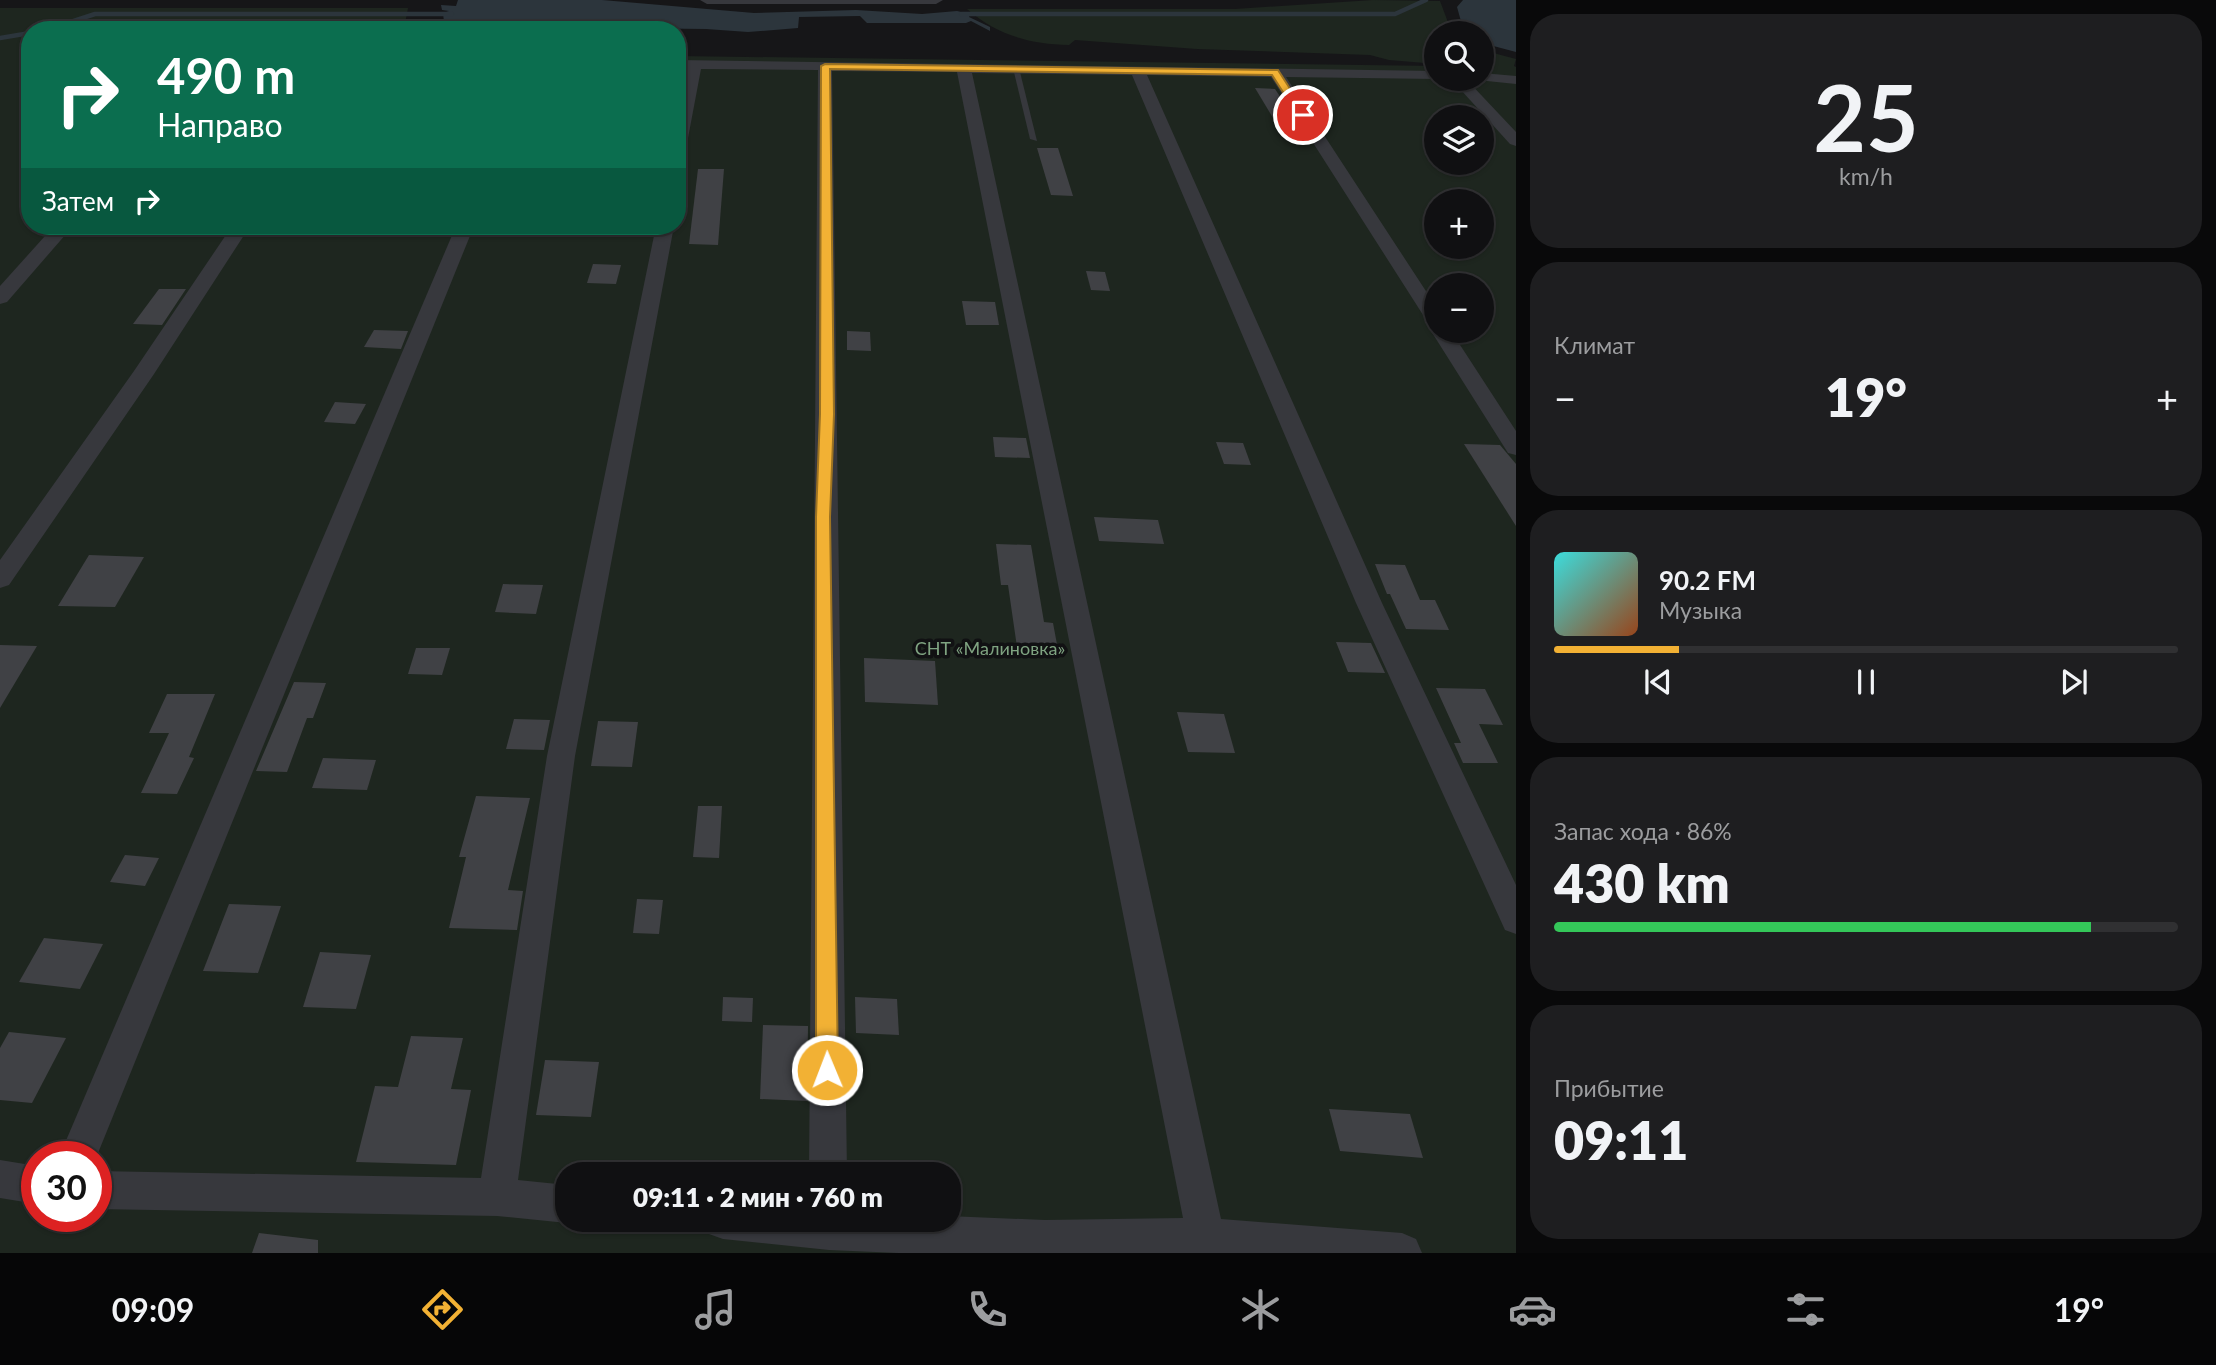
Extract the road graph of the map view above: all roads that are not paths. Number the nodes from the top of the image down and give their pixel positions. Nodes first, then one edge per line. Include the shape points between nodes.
1 (707, 0) edge
2 (931, 0) edge
3 (936, 0) edge
4 (686, 64) edge
5 (695, 64) junction
6 (825, 66) junction
7 (964, 67) junction
8 (1016, 68) junction
9 (1137, 70) junction
10 (1275, 72) junction
11 (1424, 75) edge
12 (1494, 78) edge
13 (1516, 80) edge
14 (1469, 91) edge
15 (686, 109) edge
16 (1034, 139) dead end
17 (1516, 141) edge
18 (56, 235) edge
19 (235, 235) edge
20 (461, 235) edge
21 (663, 235) edge
22 (0, 298) edge
23 (1424, 304) edge
24 (1449, 343) edge
25 (1516, 448) edge
26 (0, 579) edge
27 (1516, 919) edge
28 (85, 1141) edge
29 (828, 1162) edge
30 (0, 1180) edge
31 (21, 1183) edge
32 (112, 1190) edge
33 (497, 1197) junction
34 (555, 1203) edge
35 (937, 1232) edge
36 (1206, 1237) junction
37 (1402, 1253) edge

1 - 2 street
2 - 3 street
4 - 5 street
5 - 6 street
5 - 15 street
6 - 7 street
6 - 29 street
7 - 8 street
7 - 36 street
8 - 9 street
8 - 16 lane
9 - 10 street
9 - 27 street via 1339,532
10 - 11 street
10 - 23 street
12 - 13 street
14 - 17 street
18 - 22 street
19 - 26 street
20 - 28 street
21 - 33 street via 561,756
24 - 25 street
30 - 31 street
32 - 33 street
33 - 34 street
35 - 36 street via 1045,1239
36 - 37 street

